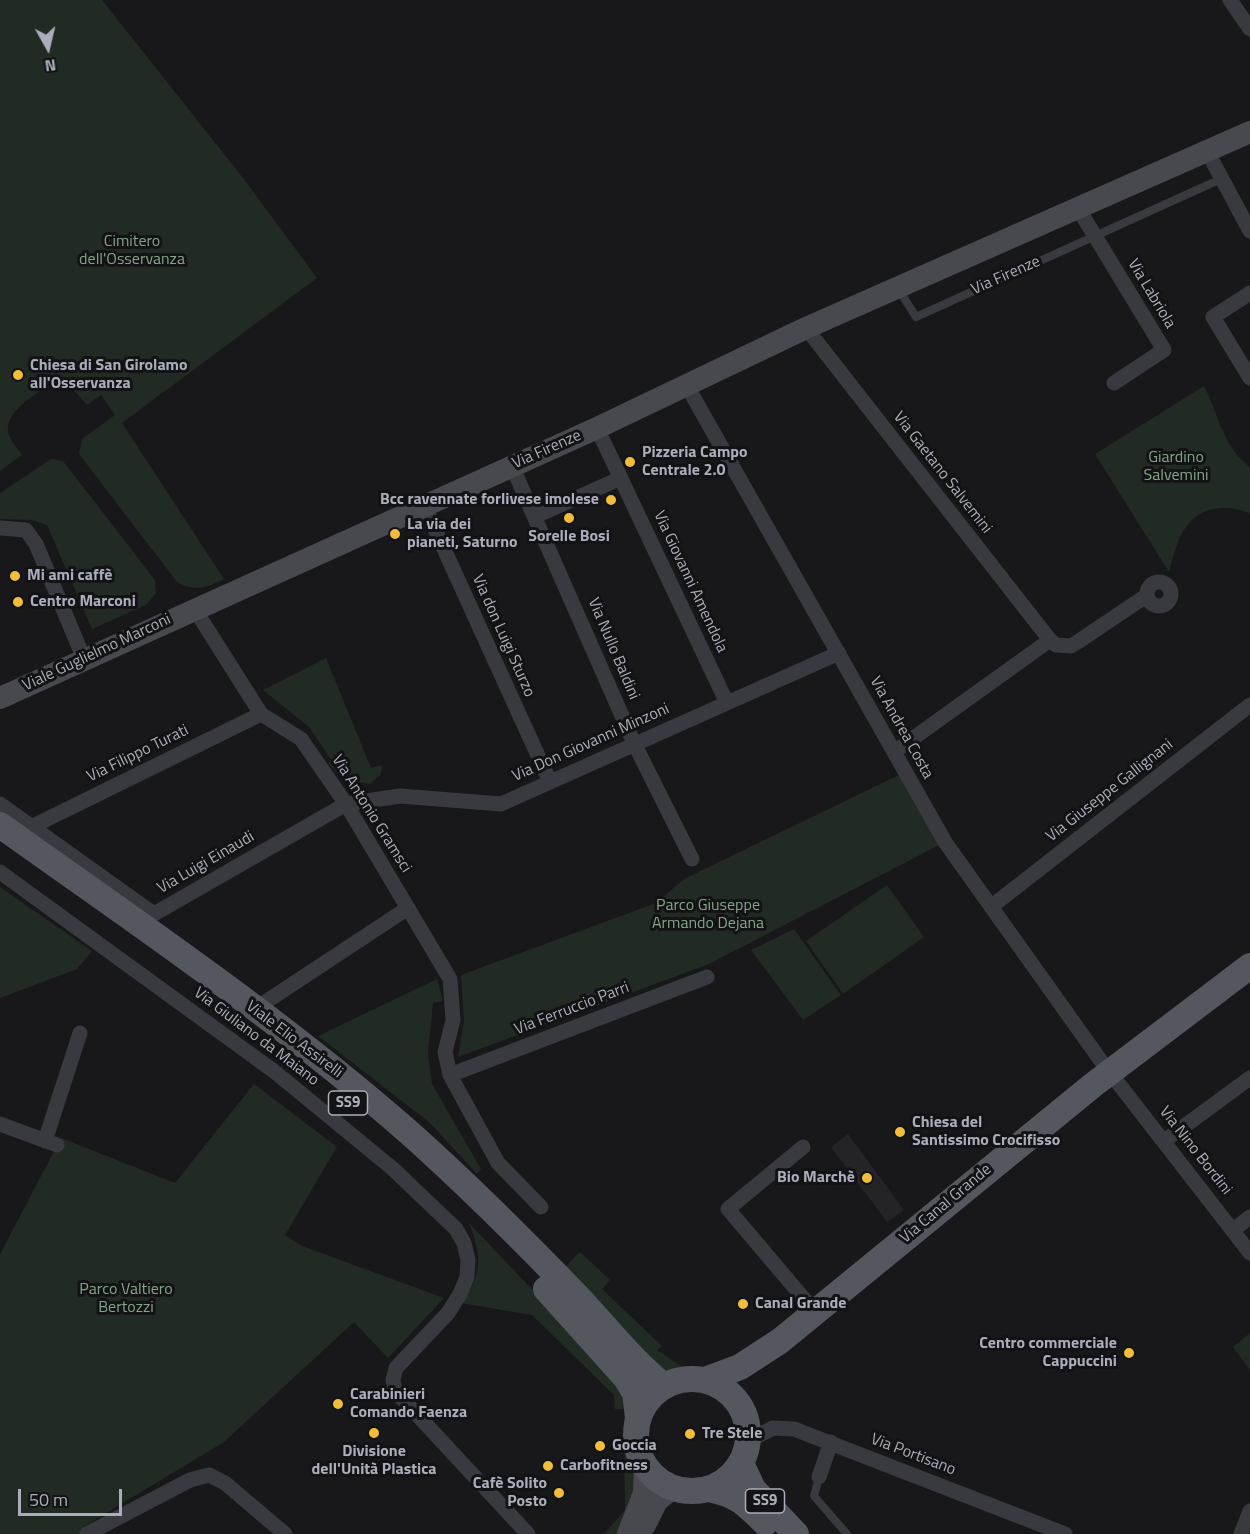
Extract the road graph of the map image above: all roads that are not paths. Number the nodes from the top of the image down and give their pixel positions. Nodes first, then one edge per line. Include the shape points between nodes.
1 (1230, 0) edge
2 (1250, 29) edge
3 (1250, 132) edge
4 (1207, 151) junction
5 (1221, 179) junction
6 (1078, 208) junction
7 (1250, 231) edge
8 (1095, 236) junction
9 (898, 288) junction
10 (1250, 293) edge
11 (806, 328) junction
12 (1250, 378) edge
13 (1114, 383) dead end
14 (687, 386) junction
15 (597, 428) junction
16 (512, 466) junction
17 (621, 478) junction
18 (424, 505) junction
19 (536, 516) junction
20 (0, 528) edge
21 (1146, 596) dead end
22 (194, 608) junction
23 (1050, 640) junction
24 (839, 653) junction
25 (84, 659) junction
26 (0, 698) edge
27 (727, 703) junction
28 (1250, 705) edge
29 (261, 714) junction
30 (634, 743) junction
31 (894, 752) junction
32 (550, 782) junction
33 (0, 804) edge
34 (346, 804) junction
35 (0, 825) edge
36 (31, 827) junction
37 (0, 845) edge
38 (692, 859) dead end
39 (0, 872) edge
40 (992, 906) junction
41 (408, 908) junction
42 (1250, 966) edge
43 (707, 977) dead end
44 (264, 1003) dead end
45 (80, 1033) dead end
46 (1109, 1072) junction
47 (450, 1075) junction
48 (1250, 1078) edge
49 (0, 1124) edge
50 (1164, 1141) junction
51 (802, 1147) dead end
52 (541, 1207) dead end
53 (1250, 1217) edge
54 (1233, 1230) junction
55 (1250, 1253) edge
56 (816, 1313) junction
57 (780, 1341) junction
58 (705, 1380) junction
59 (664, 1386) junction
60 (738, 1402) junction
61 (638, 1417) junction
62 (831, 1442) junction
63 (744, 1452) junction
64 (645, 1466) junction
65 (819, 1477) joint
66 (673, 1488) junction
67 (708, 1489) junction
68 (1250, 1511) edge
69 (87, 1534) edge
70 (285, 1534) edge
71 (528, 1534) edge
72 (628, 1534) edge
73 (640, 1534) edge
74 (775, 1534) edge
75 (796, 1534) edge
76 (847, 1534) edge
77 (1065, 1534) edge
78 (1241, 1534) edge

1 - 2 street
3 - 4 street, Via Firenze
4 - 5 street
4 - 6 street, Via Firenze
5 - 7 street
5 - 8 lane, Via Firenze
6 - 8 street
6 - 9 street, Via Firenze
8 - 9 lane, Via Firenze via 916,317
8 - 13 street, Via Labriola via 1164,350
9 - 11 street, Via Firenze
10 - 12 street via 1212,316
11 - 14 street, Via Firenze
11 - 23 street, Via Gaetano Salvemini
14 - 15 street, Via Firenze
14 - 24 street, Via Andrea Costa
15 - 16 street, Via Firenze
15 - 17 street, Via Giovanni Amendola
16 - 18 street, Via Firenze
16 - 19 street, Via Nullo Baldini
17 - 19 street
17 - 27 street, Via Giovanni Amendola
18 - 22 street, Via Firenze
18 - 32 street, Via don Luigi Sturzo
19 - 30 street, Via Nullo Baldini
20 - 25 street via 26,530 36,544
21 - 23 street via 1071,646 1056,645
22 - 25 street, Viale Guglielmo Marconi
22 - 29 street, Via Antonio Gramsci
23 - 31 street
24 - 27 street, Via Don Giovanni Minzoni
24 - 31 street, Via Andrea Costa
25 - 26 street, Viale Guglielmo Marconi
27 - 30 street, Via Don Giovanni Minzoni
28 - 40 street, Via Giuseppe Gallignani
29 - 34 street, Via Antonio Gramsci via 301,739
29 - 36 street, Via Filippo Turati
30 - 32 street, Via Don Giovanni Minzoni
30 - 38 street, Via Nullo Baldini
31 - 40 street, Via Andrea Costa via 945,842
32 - 34 street, Via Don Giovanni Minzoni via 501,804 399,796
33 - 36 street, Via Luigi Einaudi
34 - 36 street, Via Luigi Einaudi via 154,914
34 - 41 street, Via Antonio Gramsci
35 - 59 main road, Viale Elio Assirelli / SS9 via 171,946 333,1068 499,1215 637,1364
37 - 61 main road, Viale Elio Assirelli / SS9 via 289,1057 409,1153 548,1291 626,1378 635,1393
39 - 71 street, Via Giuliano da Maiano via 276,1072 392,1168 456,1229 468,1260 464,1284 448,1313 396,1368 395,1391
40 - 46 street, Via Andrea Costa
41 - 44 street
41 - 47 street, Via Antonio Gramsci via 450,978 453,1020 445,1052
42 - 46 main road, Via Canal Grande
43 - 47 street, Via Ferruccio Parri
45 - 49 street via 51,1143
46 - 50 street, Via Nino Bordini
46 - 56 main road, Via Canal Grande
47 - 52 street via 498,1163
48 - 50 street
50 - 54 street, Via Nino Bordini
51 - 56 street via 728,1209
53 - 54 street
54 - 55 street, Via Nino Bordini
56 - 57 main road, Via Canal Grande
57 - 58 main road, Via Canal Grande via 740,1367
57 - 60 main road, Via Canal Grande via 741,1381
58 - 59 main road via 684,1379
58 - 60 main road via 718,1385
59 - 61 main road via 644,1404
60 - 63 main road, SS9 via 748,1427
61 - 64 main road, SS9 via 635,1434
62 - 63 street, Via Portisano via 782,1427 773,1428
62 - 65 street
62 - 77 street, Via Portisano
63 - 67 main road, SS9 via 721,1483
63 - 75 main road, SS9 via 753,1489
64 - 66 main road
64 - 72 street via 644,1493
65 - 76 lane via 814,1496
66 - 67 main road, SS9
66 - 73 street via 657,1501
67 - 74 main road, SS9 via 729,1492
68 - 78 street
69 - 70 street via 190,1480 209,1475 225,1483

